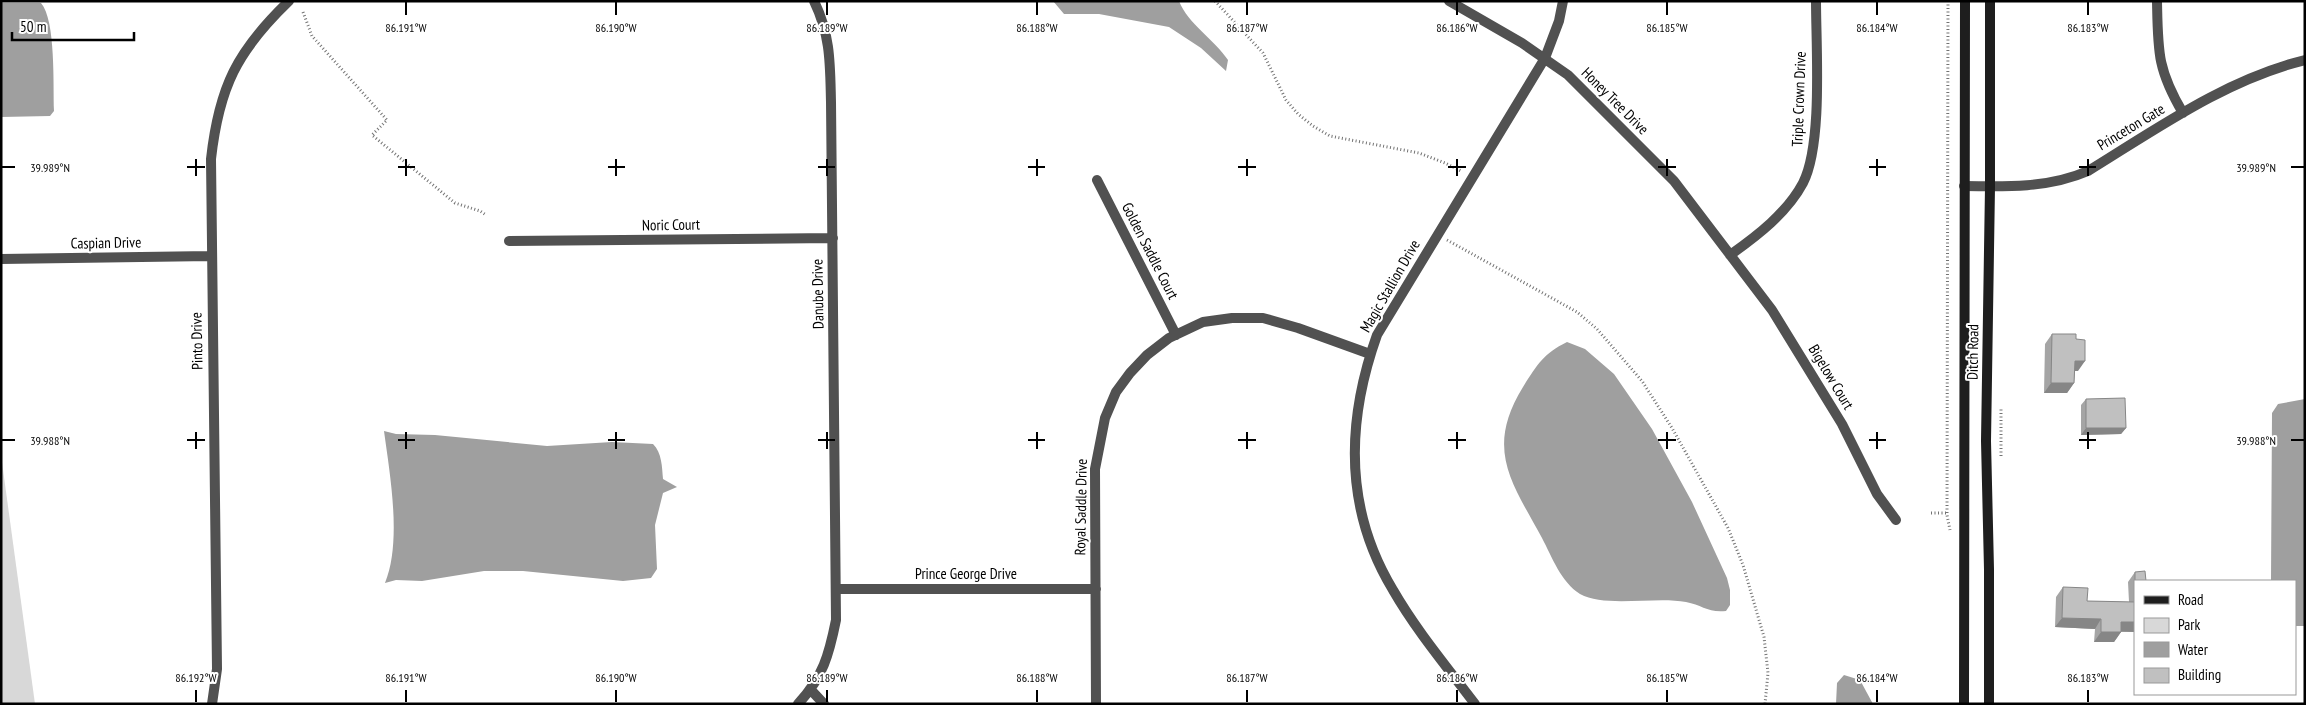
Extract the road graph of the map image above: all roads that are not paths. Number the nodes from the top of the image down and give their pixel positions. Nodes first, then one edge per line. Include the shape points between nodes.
1 (289, 1) edge
2 (814, 1) edge
3 (1449, 1) edge
4 (1563, 1) edge
5 (1816, 1) edge
6 (1966, 1) edge
7 (1990, 1) edge
8 (2157, 1) edge
9 (1545, 58) junction
10 (2305, 60) edge
11 (2182, 113) junction
12 (1097, 180) dead end
13 (1964, 186) junction
14 (1990, 187) junction
15 (833, 238) junction
16 (509, 241) dead end
17 (1730, 255) junction
18 (212, 256) junction
19 (1, 259) edge
20 (1176, 335) junction
21 (1370, 354) junction
22 (1896, 520) dead end
23 (837, 589) junction
24 (1096, 589) junction
25 (810, 689) junction
26 (212, 704) edge
27 (798, 704) edge
28 (824, 704) edge
29 (1096, 704) edge
30 (1475, 704) edge
31 (1964, 704) edge
32 (1988, 704) edge

1 - 18 street, Pinto Drive via 243,55 229,77 219,105 211,159
2 - 15 street, Danube Drive via 829,42
3 - 9 street, Honey Tree Drive
4 - 9 street, Magic Stallion Drive
5 - 17 street, Triple Crown Drive via 1816,117 1812,155 1803,182 1788,204
6 - 13 street, Ditch Road
7 - 14 street, Ditch Road
8 - 11 street via 2161,66 2168,89
9 - 17 street, Honey Tree Drive via 1568,75 1674,181
9 - 21 street, Magic Stallion Drive via 1377,335
10 - 11 street, Princeton Gate via 2245,79
11 - 14 street, Princeton Gate via 2067,180
12 - 20 street, Golden Saddle Court
13 - 14 street, Princeton Gate
13 - 31 street, Ditch Road
14 - 32 street, Ditch Road via 1986,441
15 - 16 street, Noric Court
15 - 23 street, Danube Drive
17 - 22 street, Bigelow Court via 1772,310 1804,360 1842,424 1877,494
18 - 19 street, Caspian Drive
18 - 26 street, Pinto Drive via 217,669
20 - 21 street, Royal Saddle Drive via 1203,322 1263,318
20 - 24 street, Royal Saddle Drive via 1130,373 1116,392 1105,418 1095,469
21 - 30 street, Magic Stallion Drive via 1357,409 1354,439 1359,504 1377,559 1392,589
23 - 24 street, Prince George Drive
23 - 25 street, Danube Drive via 836,620 827,661
24 - 29 street, Royal Saddle Drive
25 - 27 street, Danube Drive
25 - 28 street

